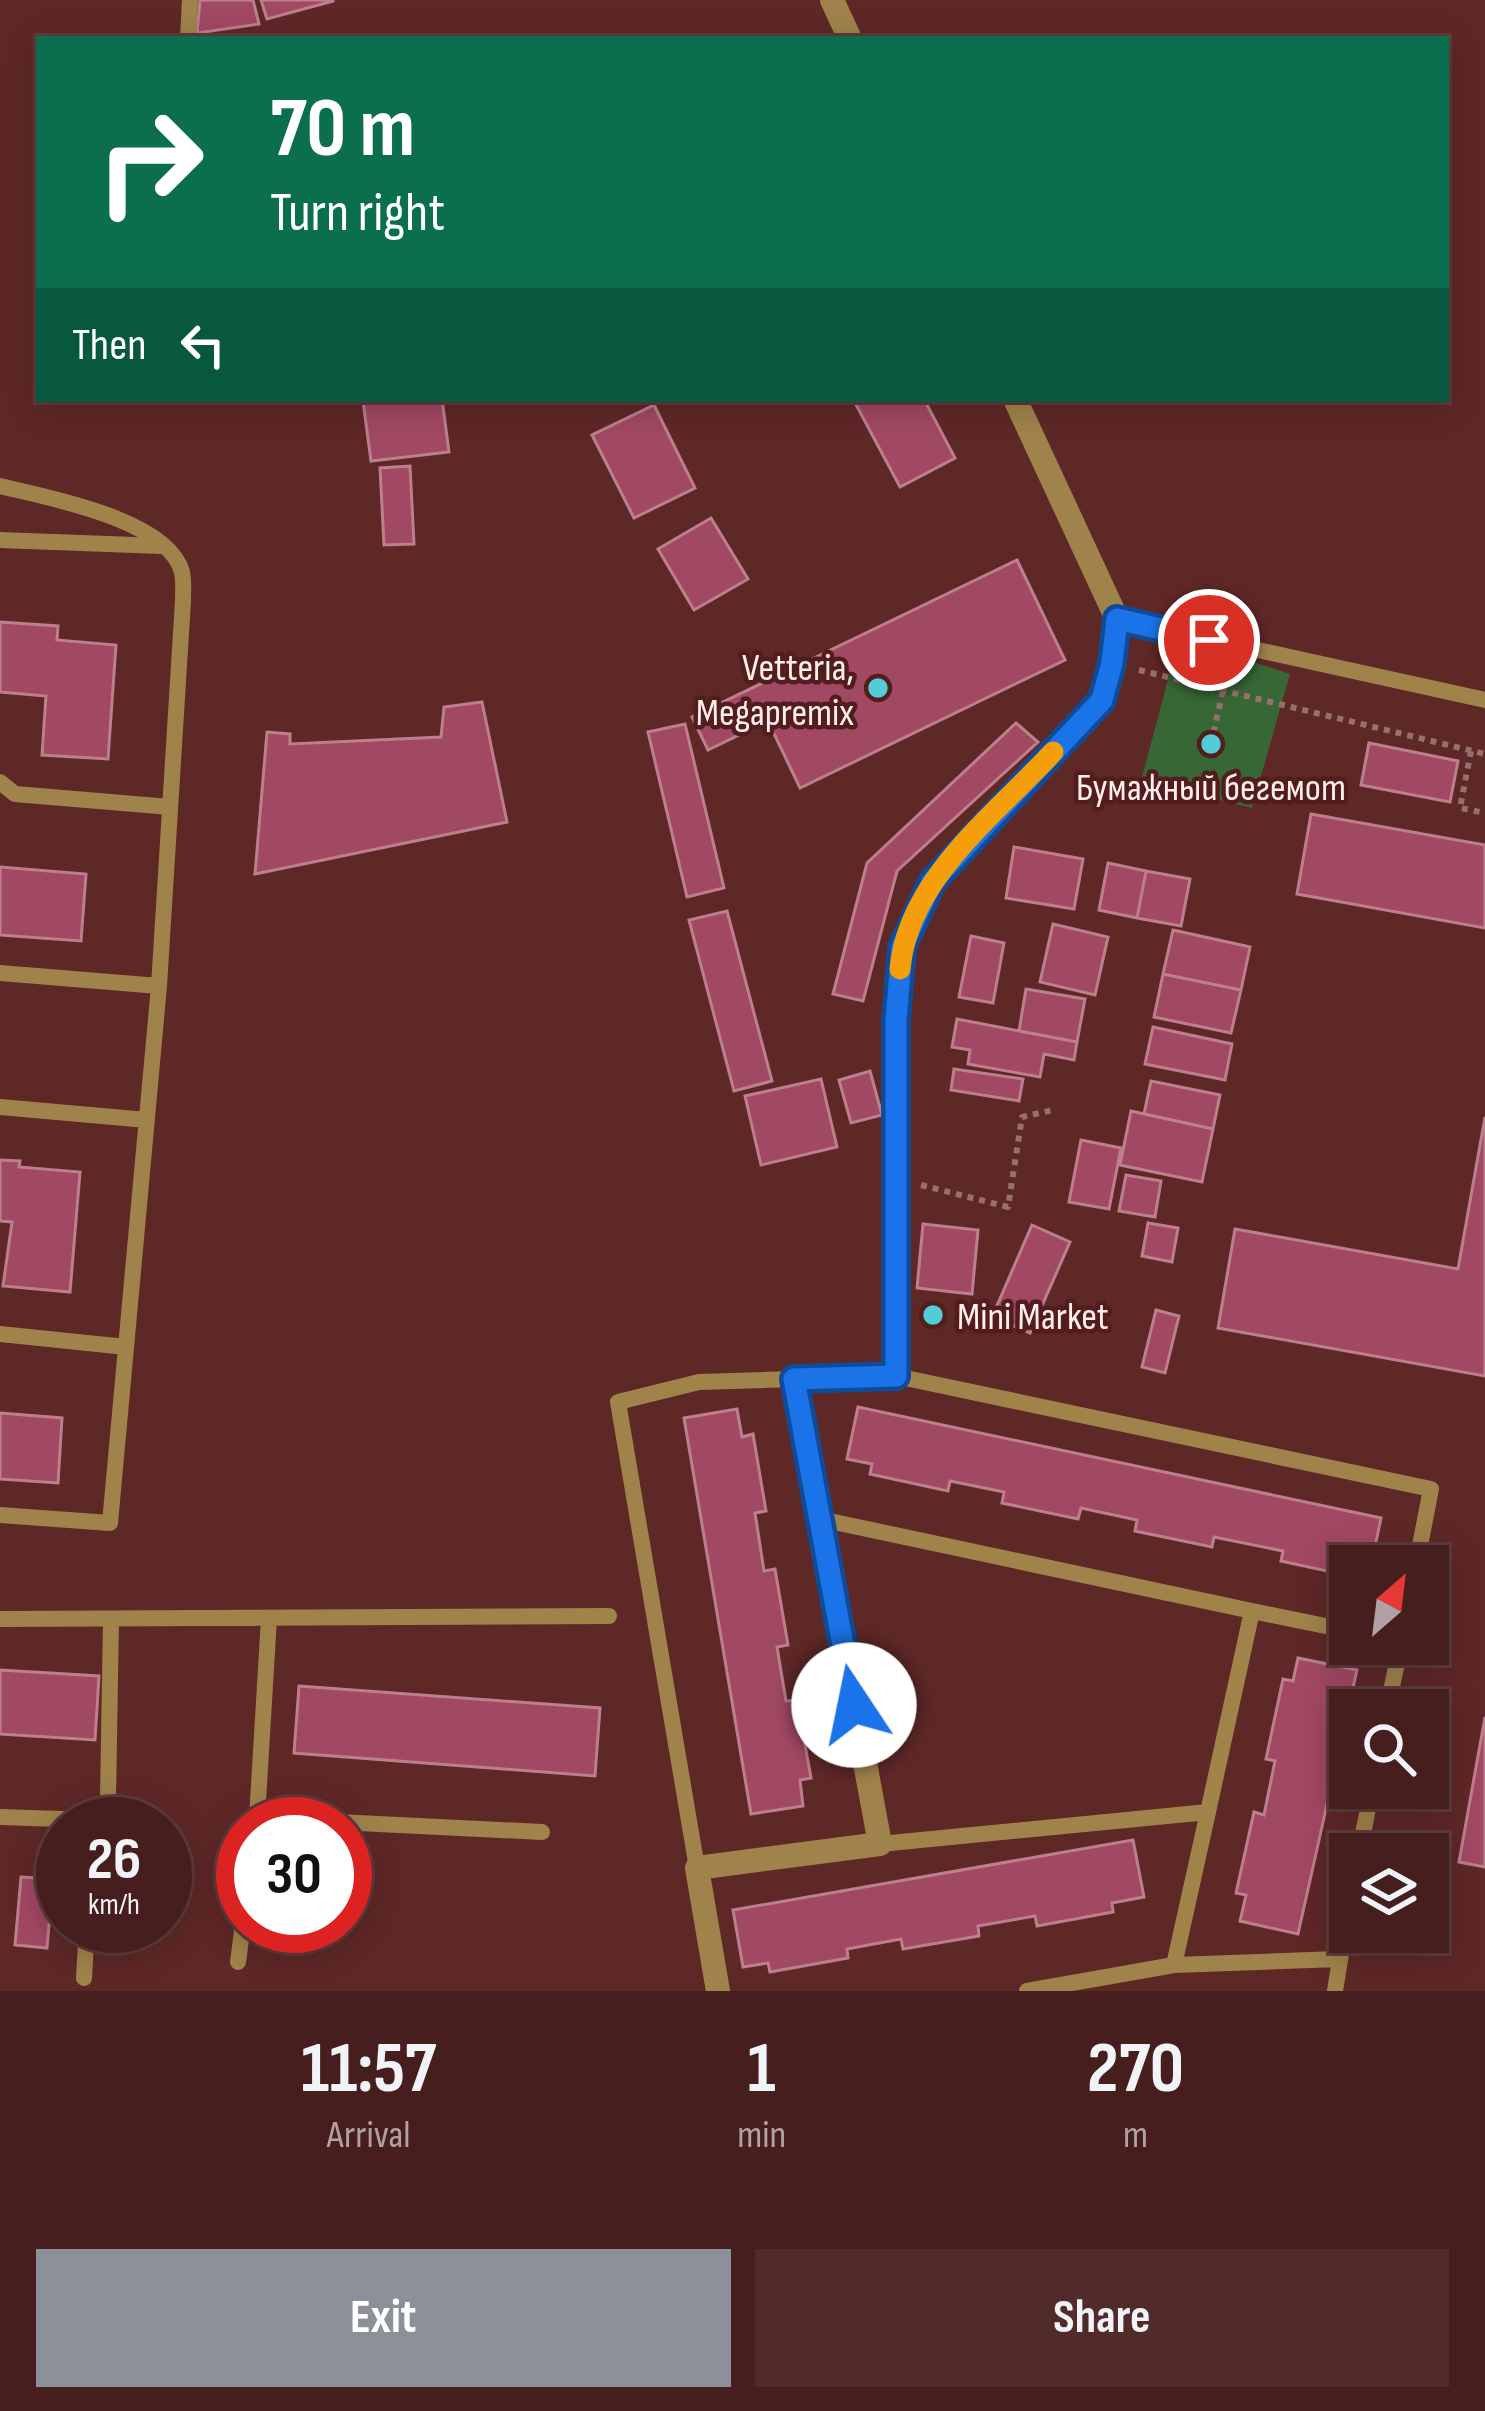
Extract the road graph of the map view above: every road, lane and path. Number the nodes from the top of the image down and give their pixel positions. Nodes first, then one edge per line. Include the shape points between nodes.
1 (190, 0) edge
2 (832, 0) edge
3 (188, 36) edge
4 (849, 36) edge
5 (1017, 402) edge
6 (0, 487) edge
7 (0, 540) edge
8 (162, 547) junction
9 (1117, 619) junction
10 (1112, 663) junction
11 (1223, 690) junction
12 (1485, 700) edge
13 (1211, 745) dead end
14 (1471, 751) junction
15 (1485, 754) edge
16 (0, 782) edge
17 (8, 797) edge
18 (170, 808) junction
19 (1485, 813) edge
20 (0, 973) edge
21 (159, 986) junction
22 (0, 1107) edge
23 (1053, 1110) dead end
24 (147, 1120) junction
25 (897, 1179) junction
26 (0, 1334) edge
27 (126, 1347) junction
28 (896, 1376) junction
29 (794, 1379) junction
30 (0, 1515) edge
31 (820, 1519) junction
32 (1420, 1545) edge
33 (1252, 1611) junction
34 (609, 1616) dead end
35 (111, 1618) junction
36 (269, 1618) junction
37 (0, 1619) edge
38 (1329, 1627) edge
39 (108, 1797) edge
40 (258, 1797) edge
41 (1208, 1812) junction
42 (0, 1817) edge
43 (36, 1819) edge
44 (372, 1825) edge
45 (542, 1832) dead end
46 (880, 1844) junction
47 (697, 1868) junction
48 (85, 1953) edge
49 (239, 1953) edge
50 (1339, 1953) edge
51 (1338, 1959) junction
52 (238, 1962) dead end
53 (1174, 1965) junction
54 (84, 1978) dead end
55 (718, 1991) edge
56 (1027, 1991) edge
57 (1334, 1991) edge

1 - 3 lane
2 - 4 street
5 - 9 street
6 - 8 lane via 99,510
7 - 8 lane
8 - 18 lane via 182,568
9 - 10 street
9 - 12 lane
10 - 11 path
10 - 25 street via 1102,700 932,882 902,947
11 - 13 path
11 - 14 path
14 - 15 path
14 - 19 path via 1460,808
16 - 17 lane
17 - 18 lane
18 - 21 lane
20 - 21 lane
21 - 24 lane
22 - 24 lane
23 - 25 path via 1022,1118 1008,1208
24 - 27 lane
25 - 28 street
26 - 27 lane
27 - 30 lane via 110,1523
28 - 29 street
28 - 32 lane via 1431,1489
29 - 31 street
29 - 47 lane via 699,1382 618,1402
31 - 33 lane
31 - 46 street
33 - 38 lane
33 - 41 lane
34 - 36 lane
35 - 36 lane
35 - 37 lane
35 - 39 lane
36 - 40 lane
41 - 46 lane
41 - 53 lane
42 - 43 lane
44 - 45 lane
46 - 47 street
47 - 55 street
48 - 54 lane
49 - 52 lane
50 - 51 lane
51 - 53 lane
51 - 57 lane
53 - 56 lane

